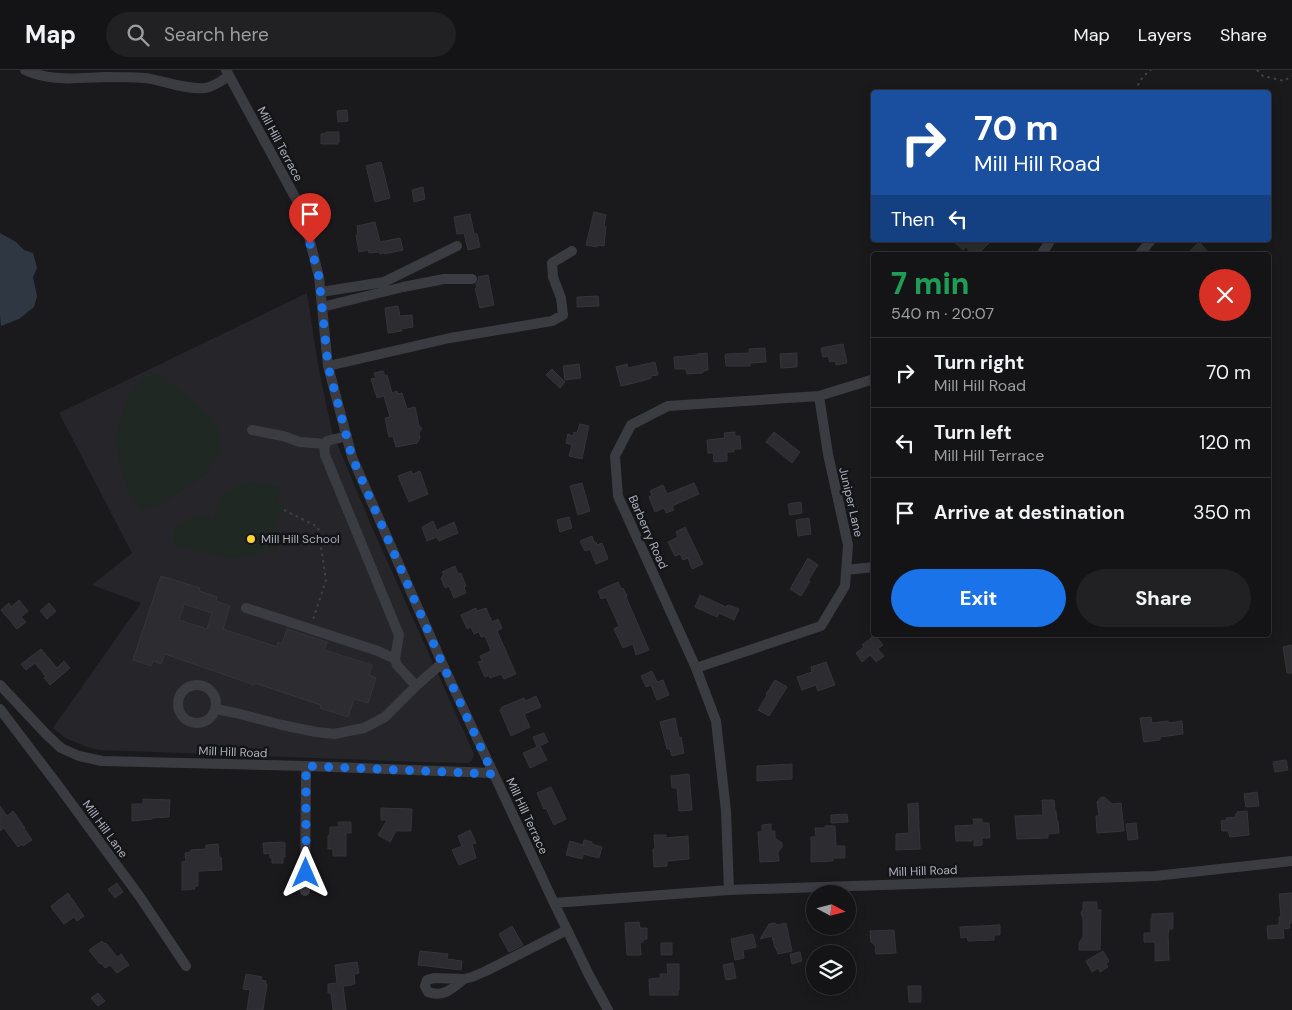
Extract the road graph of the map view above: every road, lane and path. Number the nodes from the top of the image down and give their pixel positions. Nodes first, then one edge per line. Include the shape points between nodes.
1 (25, 70) edge
2 (1151, 70) edge
3 (1257, 70) edge
4 (227, 73) edge
5 (1292, 76) edge
6 (1137, 90) edge
7 (1149, 242) edge
8 (457, 246) dead end
9 (572, 251) dead end
10 (1141, 252) edge
11 (472, 279) dead end
12 (321, 292) junction
13 (322, 307) junction
14 (328, 366) junction
15 (871, 380) edge
16 (819, 396) junction
17 (252, 430) dead end
18 (347, 436) junction
19 (326, 444) junction
20 (284, 510) dead end
21 (871, 567) edge
22 (846, 570) junction
23 (246, 608) dead end
24 (310, 629) junction
25 (395, 660) junction
26 (442, 663) junction
27 (696, 668) junction
28 (0, 684) edge
29 (416, 686) junction
30 (0, 709) edge
31 (215, 709) dead end
32 (306, 766) junction
33 (493, 774) junction
34 (1292, 861) edge
35 (729, 890) junction
36 (305, 891) dead end
37 (554, 903) junction
38 (567, 930) junction
39 (186, 966) dead end
40 (464, 979) dead end
41 (608, 1010) edge

1 - 4 street via 58,79 144,78 197,88 212,86
2 - 6 path via 1142,78
3 - 5 path via 1263,76 1284,81
4 - 12 street, Mill Hill Terrace via 302,210
7 - 10 street
8 - 12 street via 384,282
9 - 14 street via 552,263 563,315 552,321 450,338
11 - 13 street via 444,279
12 - 13 street, Mill Hill Terrace
13 - 14 street, Mill Hill Terrace
14 - 18 street, Mill Hill Terrace
15 - 16 street, Barberry Road
16 - 22 street, Juniper Lane via 848,545
16 - 27 street, Barberry Road via 668,406 631,425 615,456 618,496
17 - 19 street via 300,442
18 - 19 street
18 - 26 street, Mill Hill Terrace via 352,457
19 - 25 street via 325,455 399,635
20 - 24 path via 318,527 326,580
21 - 22 street
22 - 27 street, Juniper Lane via 845,586 821,626
23 - 24 street
24 - 25 street via 378,651
25 - 29 street
26 - 29 street
26 - 33 street, Mill Hill Terrace
27 - 35 street, Barberry Road via 716,721 726,811
28 - 32 street, Mill Hill Road via 61,748 79,756 102,761
29 - 31 street via 385,717 364,728 334,734 307,731
30 - 39 street, Mill Hill Lane via 140,898
32 - 33 street, Mill Hill Road
32 - 36 street
33 - 37 street, Mill Hill Terrace
34 - 35 street, Mill Hill Road via 1155,876
35 - 37 street, Mill Hill Road
37 - 38 street, Mill Hill Terrace
38 - 40 street
38 - 41 street, Mill Hill Terrace

